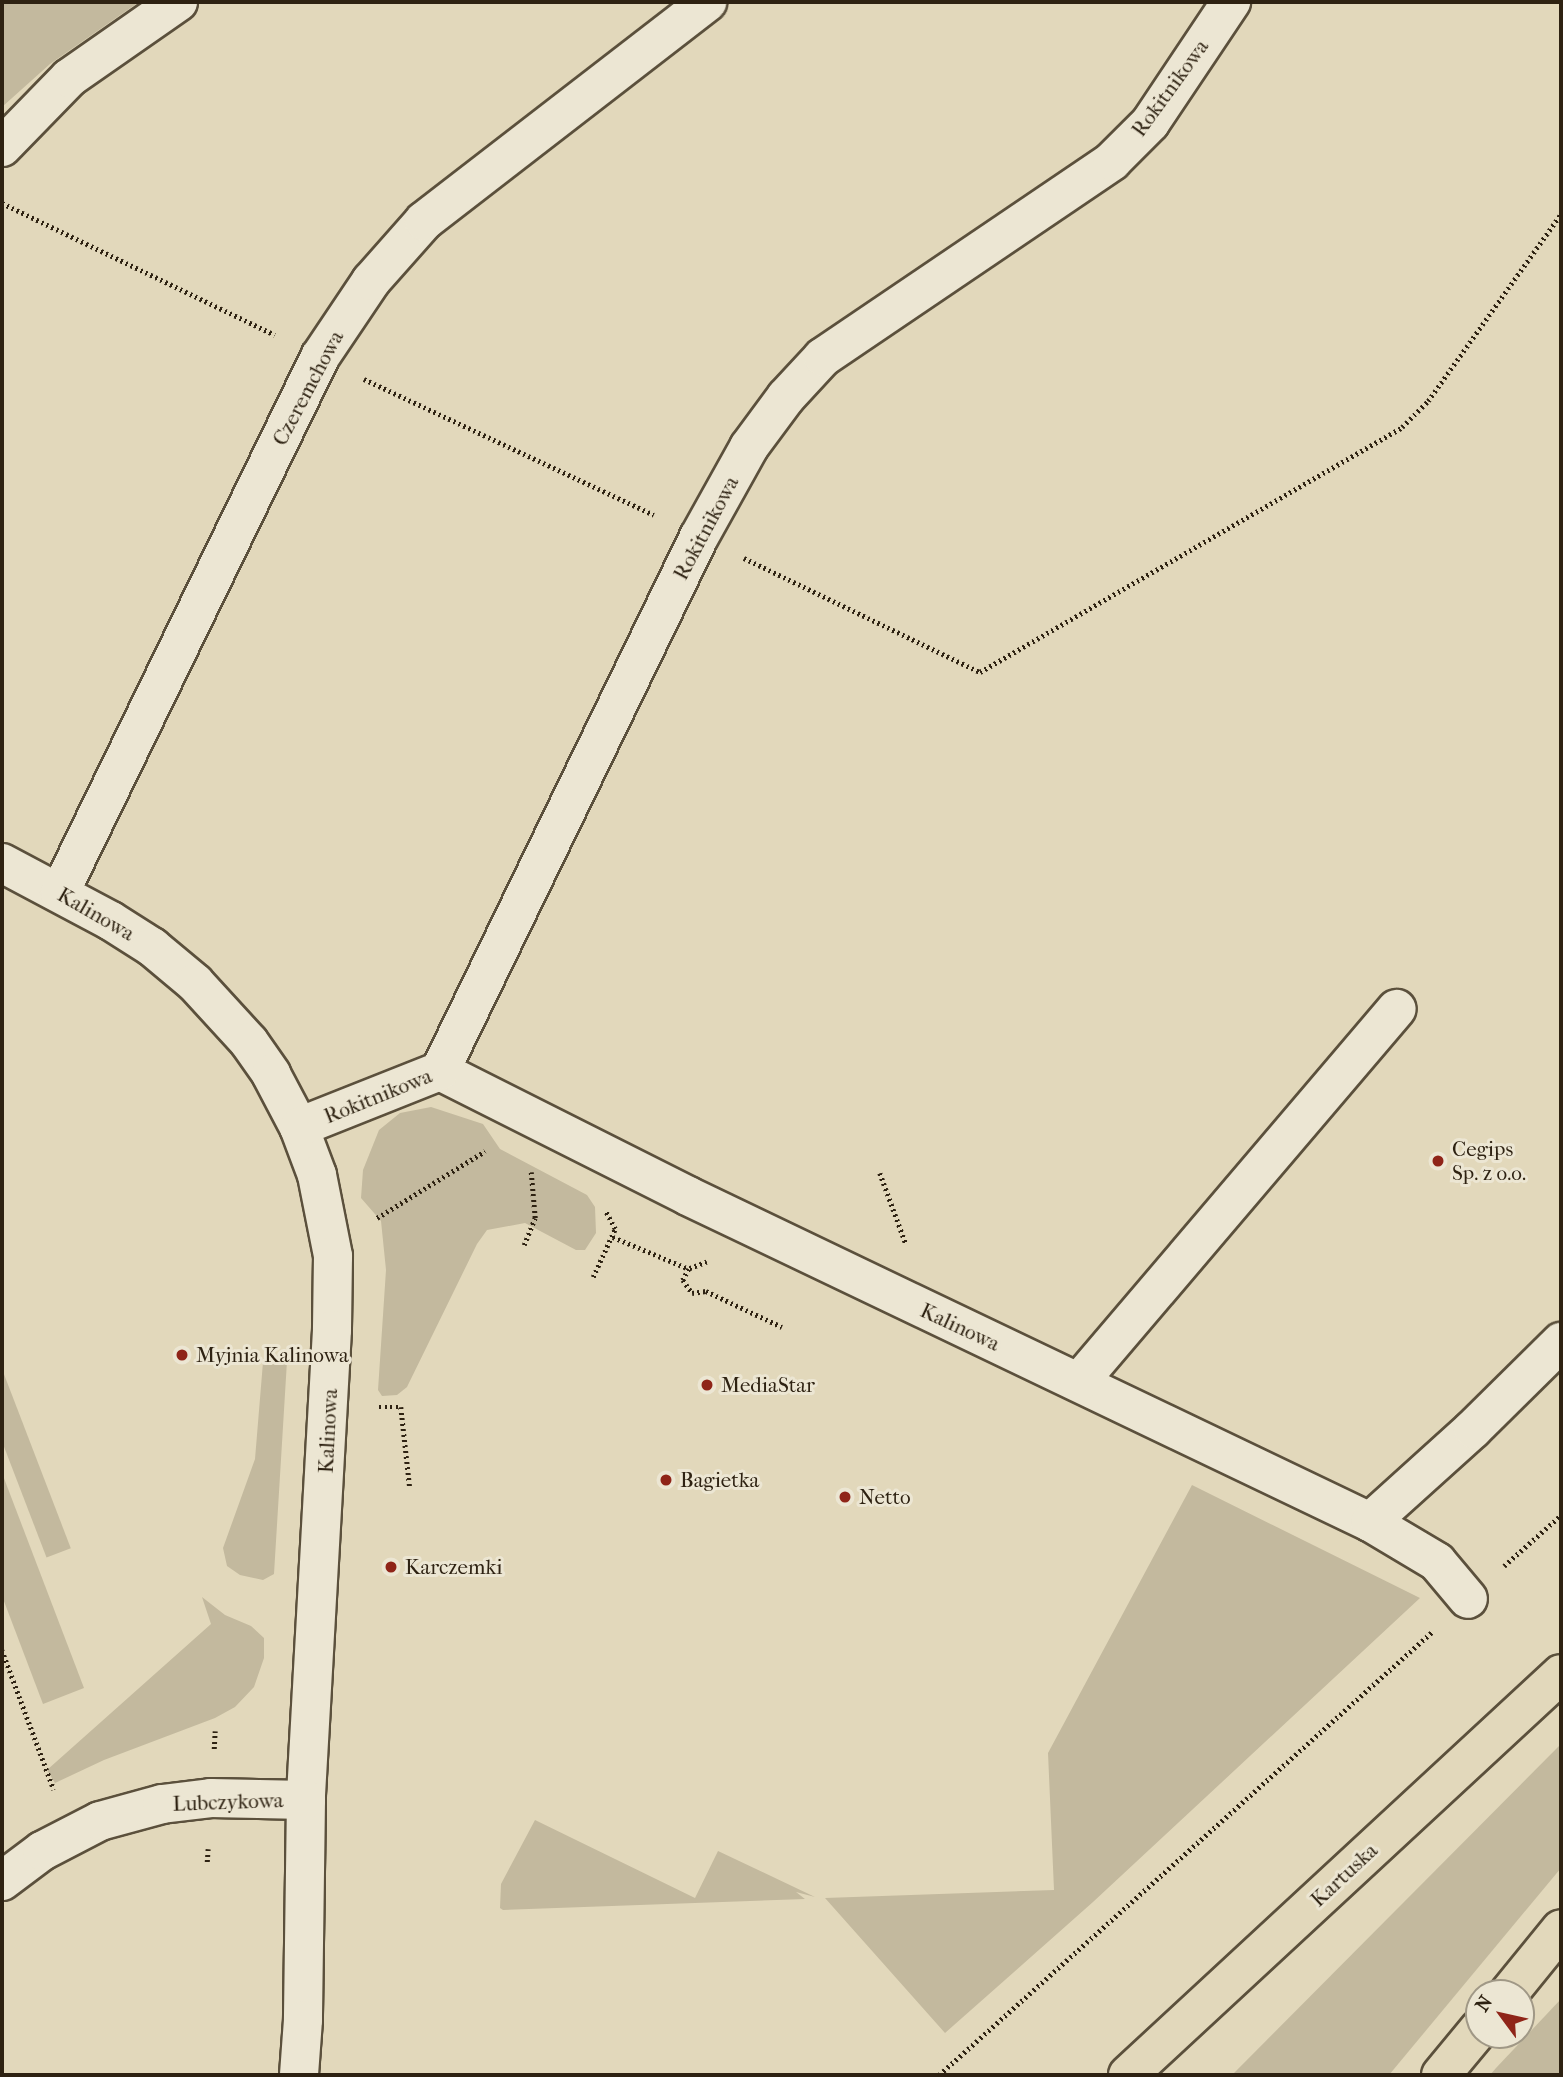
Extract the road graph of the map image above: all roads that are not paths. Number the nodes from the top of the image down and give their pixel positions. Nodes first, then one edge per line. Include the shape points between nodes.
1 (178, 2) edge
2 (707, 2) edge
3 (1231, 2) edge
4 (2, 147) edge
5 (2, 863) edge
6 (60, 891) junction
7 (1397, 1009) dead end
8 (440, 1071) junction
9 (299, 1127) junction
10 (1561, 1342) edge
11 (1079, 1382) junction
12 (1370, 1521) junction
13 (1468, 1599) road end
14 (1561, 1674) edge
15 (306, 1800) junction
16 (2, 1881) edge
17 (1561, 1929) edge
18 (1520, 1979) edge
19 (303, 2020) junction
20 (1465, 2046) edge
21 (299, 2075) edge
22 (326, 2075) edge
23 (1128, 2075) edge
24 (1441, 2075) edge

1 - 4 street via 69,78
2 - 6 street, Czeremchowa via 424,221 371,281 320,357
3 - 8 street, Rokitnikowa via 1150,122 1112,161 823,357 786,397 750,447 699,537
5 - 6 street, Kalinowa
6 - 9 street, Kalinowa via 152,947 195,983 249,1042
7 - 11 street
8 - 9 street, Rokitnikowa
8 - 11 street, Kalinowa via 688,1196
9 - 15 street, Kalinowa via 317,1175 333,1256 327,1458
10 - 12 street
11 - 12 street, Kalinowa
12 - 13 street, Kalinowa via 1437,1562
14 - 23 main road, Kartuska
15 - 16 street, Lubczykowa via 211,1798 162,1804 100,1821 42,1851
15 - 19 street, Kalinowa
17 - 18 main road
19 - 21 street, Kalinowa
19 - 22 street, Kalinowa
20 - 24 main road

